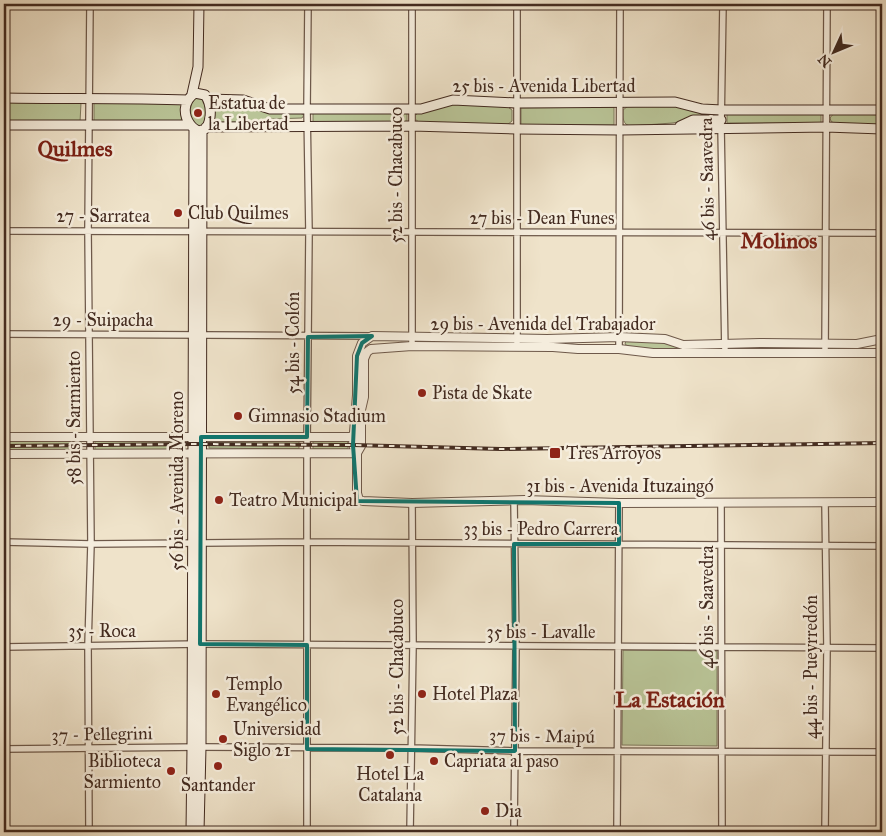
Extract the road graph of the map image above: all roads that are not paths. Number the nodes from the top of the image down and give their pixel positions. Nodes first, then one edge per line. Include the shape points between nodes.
1 (90, 4) edge
2 (199, 4) edge
3 (308, 4) edge
4 (412, 4) edge
5 (517, 4) edge
6 (620, 4) edge
7 (724, 4) edge
8 (827, 4) edge
9 (198, 67) junction
10 (190, 97) junction
11 (206, 97) junction
12 (4, 98) edge
13 (90, 100) junction
14 (619, 102) junction
15 (516, 104) junction
16 (308, 109) junction
17 (411, 109) junction
18 (722, 110) junction
19 (882, 110) edge
20 (826, 111) junction
21 (308, 123) junction
22 (721, 124) junction
23 (4, 125) edge
24 (89, 126) junction
25 (412, 126) junction
26 (826, 127) junction
27 (198, 128) junction
28 (516, 129) junction
29 (882, 129) edge
30 (620, 130) junction
31 (88, 230) junction
32 (4, 231) edge
33 (198, 231) junction
34 (411, 232) junction
35 (309, 233) junction
36 (516, 233) junction
37 (723, 233) junction
38 (826, 233) junction
39 (619, 234) junction
40 (882, 234) edge
41 (4, 334) edge
42 (198, 335) junction
43 (89, 336) junction
44 (578, 336) junction
45 (308, 337) junction
46 (374, 337) junction
47 (619, 337) junction
48 (412, 338) junction
49 (439, 338) junction
50 (882, 339) edge
51 (517, 342) junction
52 (760, 342) junction
53 (724, 344) junction
54 (825, 344) junction
55 (412, 346) junction
56 (439, 347) junction
57 (376, 348) junction
58 (578, 349) junction
59 (619, 349) junction
60 (760, 352) junction
61 (725, 353) junction
62 (825, 353) junction
63 (882, 353) edge
64 (357, 435) junction
65 (197, 437) junction
66 (308, 437) junction
67 (4, 438) edge
68 (89, 438) junction
69 (197, 453) junction
70 (308, 453) junction
71 (356, 453) junction
72 (4, 454) edge
73 (89, 454) junction
74 (514, 501) junction
75 (721, 502) junction
76 (825, 502) junction
77 (882, 502) edge
78 (412, 503) junction
79 (619, 503) junction
80 (4, 542) edge
81 (196, 542) junction
82 (307, 542) junction
83 (91, 544) junction
84 (412, 544) junction
85 (514, 544) junction
86 (619, 544) junction
87 (722, 544) junction
88 (825, 546) junction
89 (882, 546) edge
90 (196, 645) junction
91 (413, 645) junction
92 (88, 646) junction
93 (307, 646) junction
94 (4, 647) edge
95 (516, 647) junction
96 (618, 647) junction
97 (722, 648) junction
98 (827, 648) junction
99 (882, 648) edge
100 (197, 747) junction
101 (411, 748) junction
102 (88, 749) junction
103 (308, 749) junction
104 (4, 750) edge
105 (515, 751) junction
106 (618, 751) junction
107 (722, 752) junction
108 (826, 752) junction
109 (882, 752) edge
110 (89, 832) edge
111 (191, 832) edge
112 (199, 832) edge
113 (307, 832) edge
114 (410, 832) edge
115 (514, 832) edge
116 (617, 832) edge
117 (722, 832) edge
118 (825, 832) edge

1 - 13 street, 58 bis - Sarmiento
2 - 9 main road
3 - 16 street, 54 bis - Colón
4 - 17 street, 52 bis - Chacabuco
5 - 15 street
6 - 14 street
7 - 18 street, 46 bis - Saavedra
8 - 20 street
9 - 10 main road
9 - 11 main road
10 - 11 main road, 25 bis - Avenida Libertad via 199,93
10 - 13 main road, 25 bis - Avenida Libertad
10 - 27 main road via 186,113
11 - 16 main road, 25 bis - Avenida Libertad via 242,100 270,109
11 - 27 main road via 210,114
12 - 13 main road, 25 bis - Avenida Libertad
13 - 24 street, 58 bis - Sarmiento
14 - 15 main road, 25 bis - Avenida Libertad
14 - 18 main road, 25 bis - Avenida Libertad via 675,102
14 - 30 street
15 - 17 main road, 25 bis - Avenida Libertad via 453,100
15 - 28 street
16 - 17 main road, 25 bis - Avenida Libertad
16 - 21 street, 54 bis - Colón
17 - 25 street, 52 bis - Chacabuco
18 - 20 main road, 25 bis - Avenida Libertad
18 - 22 street, 46 bis - Saavedra
19 - 20 main road, 25 bis - Avenida Libertad
20 - 26 street
21 - 25 main road
21 - 27 main road
21 - 35 street, 54 bis - Colón
22 - 26 main road
22 - 30 main road
22 - 37 street, 46 bis - Saavedra
23 - 24 main road
24 - 27 main road
24 - 31 street, 58 bis - Sarmiento
25 - 28 main road
25 - 34 street, 52 bis - Chacabuco
26 - 29 main road
26 - 38 street
27 - 33 main road, 56 bis - Avenida Moreno
28 - 30 main road
28 - 36 street
30 - 39 street
31 - 32 street, 27 - Sarratea
31 - 33 street, 27 - Sarratea
31 - 43 street, 58 bis - Sarmiento
33 - 35 street, 27 bis - Dean Funes
33 - 42 main road, 56 bis - Avenida Moreno
34 - 35 street, 27 bis - Dean Funes
34 - 36 street, 27 bis - Dean Funes
34 - 48 street, 52 bis - Chacabuco
35 - 45 street, 54 bis - Colón
36 - 39 street, 27 bis - Dean Funes
36 - 51 street
37 - 38 street, 27 bis - Dean Funes
37 - 39 street, 27 bis - Dean Funes
37 - 53 street, 46 bis - Saavedra
38 - 40 street, 27 bis - Dean Funes
38 - 54 street
39 - 47 street
41 - 43 street, 29 - Suipacha
42 - 43 street, 29 - Suipacha
42 - 45 street, 29 bis - Avenida del Trabajador
42 - 65 main road, 56 bis - Avenida Moreno
43 - 68 street, 58 bis - Sarmiento
44 - 47 street, 29 bis - Avenida del Trabajador
44 - 51 street, 29 bis - Avenida del Trabajador
44 - 58 street
45 - 46 street, 29 bis - Avenida del Trabajador
45 - 66 street, 54 bis - Colón
46 - 48 street, 29 bis - Avenida del Trabajador
46 - 57 street
46 - 64 street via 362,343 357,356
47 - 53 street, 29 bis - Avenida del Trabajador via 665,339 684,345
47 - 59 street
48 - 49 street, 29 bis - Avenida del Trabajador
48 - 55 street, 52 bis - Chacabuco
49 - 51 street, 29 bis - Avenida del Trabajador
49 - 56 street
50 - 54 street, 29 bis - Avenida del Trabajador via 857,344
51 - 56 street, 29 bis - Avenida del Trabajador
51 - 58 street, 29 bis - Avenida del Trabajador
52 - 53 street, 29 bis - Avenida del Trabajador
52 - 54 street, 29 bis - Avenida del Trabajador
52 - 60 street
53 - 61 street, 46 bis - Saavedra
54 - 62 street
55 - 56 street, 29 bis - Avenida del Trabajador
55 - 57 street, 29 bis - Avenida del Trabajador
57 - 64 street, 29 bis - Avenida del Trabajador via 367,352 364,359
58 - 59 street, 29 bis - Avenida del Trabajador
59 - 61 street, 29 bis - Avenida del Trabajador via 653,353
60 - 61 street, 29 bis - Avenida del Trabajador
60 - 62 street, 29 bis - Avenida del Trabajador
62 - 63 street, 29 bis - Avenida del Trabajador
64 - 66 street
64 - 71 street via 353,445
65 - 66 street
65 - 68 street
65 - 69 main road, 56 bis - Avenida Moreno
66 - 70 street, 54 bis - Colón
67 - 68 street
68 - 73 street, 58 bis - Sarmiento
69 - 70 street
69 - 73 street
69 - 81 main road, 56 bis - Avenida Moreno
70 - 71 street
70 - 82 street, 54 bis - Colón
71 - 78 street, 31 bis - Avenida Ituzaingó via 359,500
72 - 73 street
73 - 83 street, 58 bis - Sarmiento
74 - 78 street, 31 bis - Avenida Ituzaingó
74 - 79 street, 31 bis - Avenida Ituzaingó
74 - 85 street
75 - 76 street, 31 bis - Avenida Ituzaingó
75 - 79 street, 31 bis - Avenida Ituzaingó
75 - 87 street, 46 bis - Saavedra
76 - 77 street, 31 bis - Avenida Ituzaingó
76 - 88 street, 44 bis - Pueyrredón
78 - 84 street, 52 bis - Chacabuco
79 - 86 street
80 - 83 street, 33 bis - Pedro Carrera
81 - 82 street, 33 bis - Pedro Carrera
81 - 83 street, 33 bis - Pedro Carrera
81 - 90 main road, 56 bis - Avenida Moreno
82 - 84 street, 33 bis - Pedro Carrera
82 - 93 street, 54 bis - Colón
83 - 92 street, 58 bis - Sarmiento
84 - 85 street, 33 bis - Pedro Carrera
84 - 91 street, 52 bis - Chacabuco
85 - 86 street, 33 bis - Pedro Carrera
85 - 95 street
86 - 87 street, 33 bis - Pedro Carrera
86 - 96 street
87 - 88 street, 33 bis - Pedro Carrera
87 - 97 street, 46 bis - Saavedra
88 - 89 street, 33 bis - Pedro Carrera
88 - 98 street, 44 bis - Pueyrredón
90 - 92 street, 35 - Roca
90 - 93 street, 35 bis - Lavalle
90 - 100 main road, 56 bis - Avenida Moreno
91 - 93 street, 35 bis - Lavalle
91 - 95 street, 35 bis - Lavalle
91 - 101 street, 52 bis - Chacabuco
92 - 94 street, 35 - Roca
92 - 102 street, 58 bis - Sarmiento
93 - 103 street, 54 bis - Colón
95 - 96 street, 35 bis - Lavalle
95 - 105 street
96 - 97 street, 35 bis - Lavalle
96 - 106 street
97 - 98 street, 35 bis - Lavalle
97 - 107 street, 46 bis - Saavedra
98 - 99 street, 35 bis - Lavalle
98 - 108 street, 44 bis - Pueyrredón
100 - 102 street, 37 - Pellegrini
100 - 103 street, 37 bis - Maipú
100 - 111 main road, 56 bis - Avenida Moreno
100 - 112 main road, 56 bis - Avenida Moreno
101 - 103 street, 37 bis - Maipú
101 - 105 street, 37 bis - Maipú
101 - 114 street, 52 bis - Chacabuco
102 - 104 street, 37 - Pellegrini
102 - 110 street, 58 bis - Sarmiento
103 - 113 street, 54 bis - Colón
105 - 106 street, 37 bis - Maipú
105 - 115 street
106 - 107 street, 37 bis - Maipú
106 - 116 street
107 - 108 street, 37 bis - Maipú
107 - 117 street, 46 bis - Saavedra
108 - 109 street, 37 bis - Maipú
108 - 118 street, 44 bis - Pueyrredón

